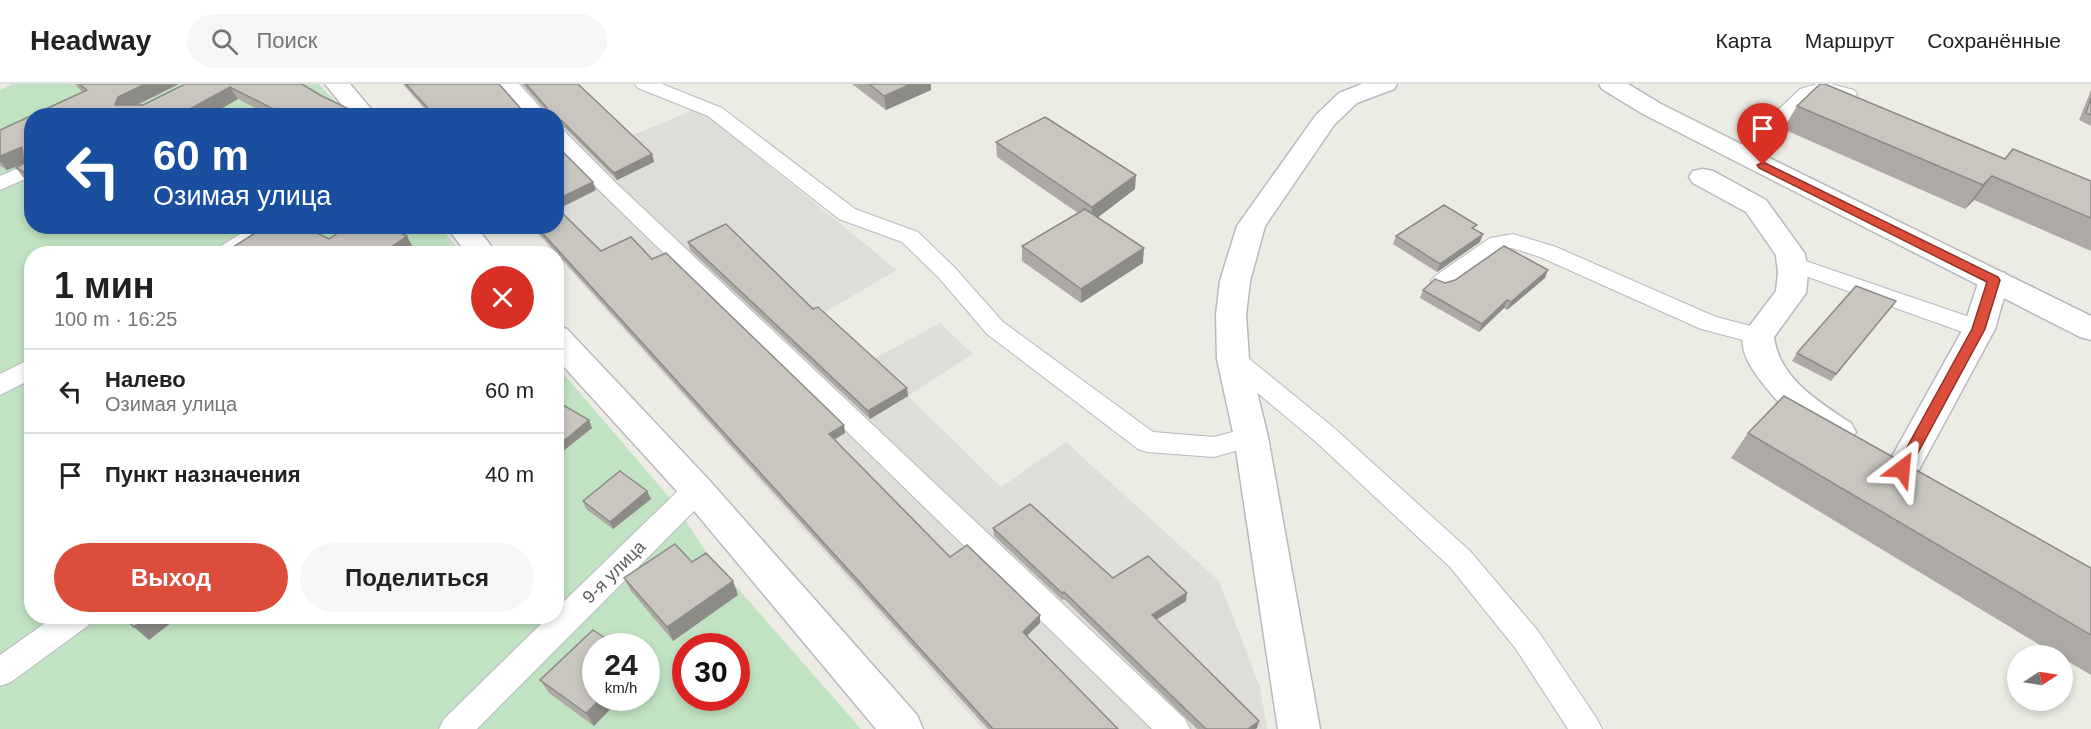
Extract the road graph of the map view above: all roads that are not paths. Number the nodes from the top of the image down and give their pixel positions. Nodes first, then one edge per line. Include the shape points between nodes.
1 (337, 84) edge
2 (508, 84) edge
3 (645, 84) edge
4 (1384, 84) edge
5 (1611, 84) edge
6 (1868, 102) edge
7 (358, 108) edge
8 (530, 108) edge
9 (564, 142) edge
10 (1742, 155) junction
11 (24, 172) edge
12 (1703, 177) dead end
13 (0, 184) edge
14 (257, 234) edge
15 (467, 234) edge
16 (237, 246) edge
17 (476, 246) edge
18 (1791, 263) junction
19 (1994, 280) junction
20 (1443, 281) edge
21 (1978, 329) junction
22 (2091, 329) edge
23 (1758, 336) junction
24 (564, 346) edge
25 (1233, 359) junction
26 (24, 372) edge
27 (0, 386) edge
28 (1251, 437) junction
29 (1902, 469) junction
30 (1932, 485) edge
31 (697, 490) junction
32 (564, 621) edge
33 (68, 624) edge
34 (561, 624) edge
35 (0, 672) edge
36 (455, 729) edge
37 (902, 729) edge
38 (1174, 729) edge
39 (1299, 729) edge
40 (1586, 729) edge

1 - 7 street
2 - 8 lane
3 - 28 lane via 716,112 847,214 910,237 995,328 1147,442 1214,447
4 - 25 street via 1348,98 1325,120 1251,226 1235,281 1231,315
5 - 10 street
6 - 10 lane via 1830,89 1816,89 1807,93
9 - 38 lane
10 - 19 street
11 - 13 lane
12 - 18 street via 1756,206 1790,254
14 - 16 lane
15 - 17 street
18 - 21 lane
18 - 23 street via 1791,293
19 - 21 street
19 - 22 street
20 - 23 lane via 1498,243 1514,241 1548,252 1709,323
21 - 29 street
23 - 29 street via 1762,358 1804,409
24 - 31 street
25 - 28 street
25 - 40 lane via 1324,434 1460,560 1527,640
26 - 27 lane
28 - 39 street
29 - 30 street
31 - 32 lane, 9-я улица
31 - 37 street
33 - 35 lane
34 - 36 lane, 9-я улица

